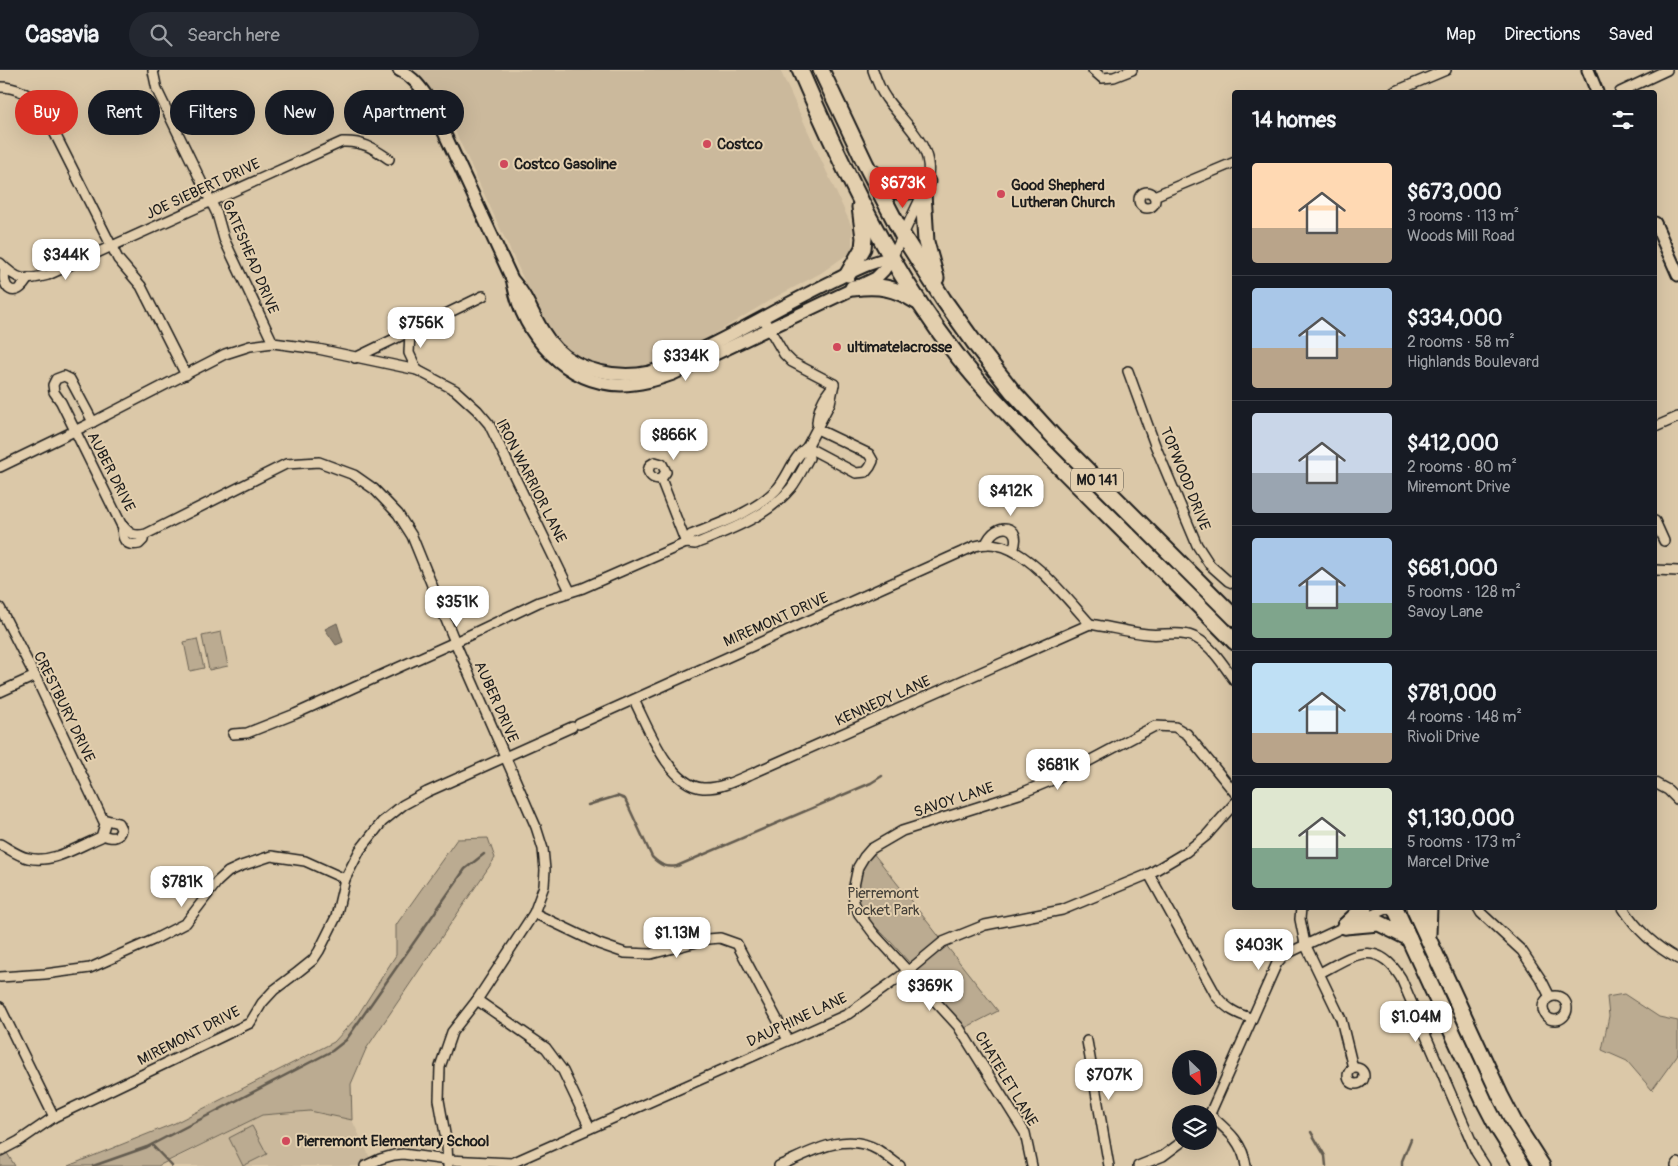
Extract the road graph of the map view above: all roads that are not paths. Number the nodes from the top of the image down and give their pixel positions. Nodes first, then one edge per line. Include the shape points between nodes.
1 (399, 70) edge
2 (800, 70) edge
3 (822, 70) edge
4 (873, 70) edge
5 (1094, 70) edge
6 (1132, 70) edge
7 (1446, 70) edge
8 (1588, 70) edge
9 (1667, 70) edge
10 (153, 71) edge
11 (0, 88) edge
12 (1399, 90) edge
13 (1597, 90) edge
14 (1624, 90) edge
15 (390, 159) dead end
16 (1232, 163) edge
17 (866, 166) junction
18 (925, 187) junction
19 (1154, 196) dead end
20 (859, 198) junction
21 (211, 201) junction
22 (1657, 228) edge
23 (903, 236) junction
24 (111, 247) junction
25 (892, 258) junction
26 (918, 261) junction
27 (3, 265) edge
28 (1678, 275) edge
29 (28, 278) junction
30 (512, 279) junction
31 (851, 281) junction
32 (483, 296) dead end
33 (943, 298) junction
34 (920, 304) junction
35 (763, 318) junction
36 (769, 328) junction
37 (410, 331) junction
38 (273, 343) junction
39 (355, 358) junction
40 (417, 370) junction
41 (1128, 371) dead end
42 (186, 375) junction
43 (1678, 417) edge
44 (93, 422) junction
45 (1657, 426) edge
46 (817, 428) junction
47 (74, 431) junction
48 (807, 447) junction
49 (0, 467) edge
50 (661, 479) dead end
51 (1657, 525) edge
52 (1664, 541) dead end
53 (686, 543) junction
54 (986, 544) junction
55 (1013, 550) junction
56 (1657, 570) edge
57 (1678, 571) edge
58 (1232, 583) edge
59 (570, 591) junction
60 (0, 608) edge
61 (1232, 615) edge
62 (1090, 624) junction
63 (1232, 639) edge
64 (455, 642) junction
65 (34, 676) junction
66 (1232, 677) edge
67 (0, 692) edge
68 (634, 700) junction
69 (233, 734) dead end
70 (505, 757) junction
71 (1657, 784) edge
72 (1232, 789) edge
73 (1678, 800) edge
74 (1232, 806) edge
75 (104, 822) junction
76 (102, 835) junction
77 (0, 844) edge
78 (858, 866) joint
79 (1149, 874) junction
80 (344, 879) junction
81 (1301, 910) edge
82 (1362, 910) edge
83 (1384, 910) edge
84 (1396, 910) edge
85 (1415, 910) edge
86 (1429, 910) edge
87 (1479, 910) edge
88 (1624, 910) edge
89 (534, 913) junction
90 (1345, 926) junction
91 (1409, 938) junction
92 (1428, 938) junction
93 (1305, 944) junction
94 (1678, 959) edge
95 (908, 972) junction
96 (1320, 973) junction
97 (0, 977) edge
98 (1550, 997) dead end
99 (477, 1000) junction
100 (0, 1007) edge
101 (1251, 1018) junction
102 (788, 1040) junction
103 (1087, 1041) dead end
104 (1353, 1068) dead end
105 (1214, 1105) edge
106 (54, 1117) junction
107 (1217, 1123) edge
108 (590, 1128) junction
109 (1172, 1149) edge
110 (0, 1150) edge
111 (1678, 1162) edge
112 (448, 1163) edge
113 (365, 1166) edge
114 (779, 1166) edge
115 (900, 1166) edge
116 (1032, 1166) edge
117 (1109, 1166) edge
118 (1138, 1166) edge
119 (1246, 1166) edge
120 (1485, 1166) edge
121 (1522, 1166) edge
122 (1542, 1166) edge
123 (1676, 1166) edge

1 - 30 street via 408,74 429,100
2 - 20 highway, MO 141
3 - 17 highway, MO 141
4 - 18 street via 884,96 922,144 928,162
5 - 6 street via 1102,78
7 - 12 street
8 - 13 street
9 - 14 street
10 - 21 street, GATESHEAD DRIVE via 157,90
11 - 24 street via 24,92 42,108
15 - 21 street, JOE SIEBERT DRIVE via 368,145 342,142
16 - 19 street
17 - 18 highway via 895,190 906,193
17 - 23 highway, MO 141
18 - 23 street
18 - 33 highway via 926,242
20 - 25 highway, MO 141
20 - 31 highway via 864,238
21 - 24 street, JOE SIEBERT DRIVE
21 - 38 street, GATESHEAD DRIVE via 224,239
22 - 28 street
23 - 25 street
23 - 26 highway, MO 141
24 - 29 street, JOE SIEBERT DRIVE via 61,271
24 - 42 street via 146,295
25 - 26 highway
25 - 31 street via 876,278
25 - 34 highway, MO 141
26 - 33 highway, MO 141
27 - 29 street, JOE SIEBERT DRIVE via 14,277
27 - 29 street, JOE SIEBERT DRIVE via 3,282 9,291 20,289
30 - 35 street via 557,349 570,360 613,374 639,374 663,367
30 - 36 street via 516,299 540,343 573,371 606,383 621,385 658,380
31 - 34 highway via 901,291
31 - 35 street via 792,301
31 - 36 street
32 - 37 street
33 - 61 highway, MO 141 via 995,369 1054,437
34 - 63 highway, MO 141 via 956,354 996,400
35 - 36 street
36 - 46 street via 792,362 834,384 818,411
37 - 39 street
37 - 40 street via 409,352
38 - 39 street, IRON WARRIOR LANE
38 - 42 street, IRON WARRIOR LANE via 225,354
39 - 40 street, IRON WARRIOR LANE
40 - 59 street, IRON WARRIOR LANE via 455,390 489,424
41 - 58 street, TOPWOOD DRIVE via 1197,545 1210,565
42 - 44 street, IRON WARRIOR LANE
43 - 45 street
44 - 47 street, IRON WARRIOR LANE
44 - 47 street via 70,379 64,376 56,379 53,389
46 - 48 street
46 - 48 street via 869,454 872,465 866,472 856,473
47 - 49 street, IRON WARRIOR LANE
47 - 64 street, AUBER DRIVE via 123,526 136,536 144,535 286,464 319,462 354,475 374,489 398,514 412,536
48 - 53 street via 809,458 793,486 776,503 751,520 695,544
50 - 53 street
51 - 52 street
53 - 59 street
54 - 55 street, MIREMONT DRIVE
54 - 55 street, MIREMONT DRIVE via 994,531 1008,529 1016,539
54 - 68 street, MIREMONT DRIVE via 955,554
55 - 62 street, MIREMONT DRIVE via 1034,565
56 - 57 street
59 - 64 street via 539,602
60 - 65 street, CRESTBURY DRIVE
62 - 66 street via 1146,634 1186,634 1213,652
62 - 68 street, KENNEDY LANE via 758,771 717,786 702,788 682,779 666,761
64 - 69 street via 295,714 247,733
64 - 70 street, AUBER DRIVE
65 - 67 street
65 - 75 street, CRESTBURY DRIVE
68 - 70 street, MIREMONT DRIVE
70 - 80 street, MIREMONT DRIVE via 403,805 382,822 365,843
70 - 89 street, AUBER DRIVE via 543,849 544,886
71 - 73 street
72 - 78 street, SAVOY LANE via 1187,734 1175,727 1155,726 1057,778 1019,794 902,831 871,849
74 - 79 street, DAUPHINE LANE via 1206,836
75 - 76 street
75 - 76 street, CRESTBURY DRIVE via 118,823 121,829 120,834 113,838
76 - 77 street via 52,858 38,860
78 - 95 street, CHATELET LANE via 853,891 859,914
79 - 95 street, DAUPHINE LANE via 1062,910 985,925 943,942
79 - 101 street via 1224,1006
80 - 97 street via 305,861 271,856 228,872 186,923 147,943 90,968
80 - 106 street, MIREMONT DRIVE via 336,917 319,951 313,960 274,990 250,1023
81 - 93 street
82 - 90 highway
83 - 90 street
84 - 91 highway
85 - 92 highway
86 - 92 highway
87 - 98 street via 1522,951
88 - 94 street via 1641,932
89 - 99 street, AUBER DRIVE
89 - 102 street via 598,944 625,953 651,954 720,938 737,944
90 - 91 highway via 1379,923
90 - 93 street
91 - 121 highway via 1484,1101
92 - 122 highway via 1500,1095
93 - 96 street
93 - 101 street via 1284,954 1276,963
95 - 102 street, DAUPHINE LANE via 848,1014
95 - 116 street, CHATELET LANE via 958,1026 1025,1133
96 - 104 street via 1341,1018
96 - 120 street via 1356,954 1365,953 1384,958 1394,967
99 - 108 street via 546,1048 563,1071
99 - 112 street, AUBER DRIVE via 452,1032 440,1067 439,1100
100 - 106 street
101 - 105 street
102 - 108 street, DAUPHINE LANE
103 - 117 street
106 - 110 street, MIREMONT DRIVE
107 - 119 street via 1240,1144
108 - 112 street, DAUPHINE LANE via 512,1163
109 - 118 street
111 - 123 street
112 - 113 street, DAUPHINE LANE via 403,1154
114 - 115 street via 841,1142 877,1149

